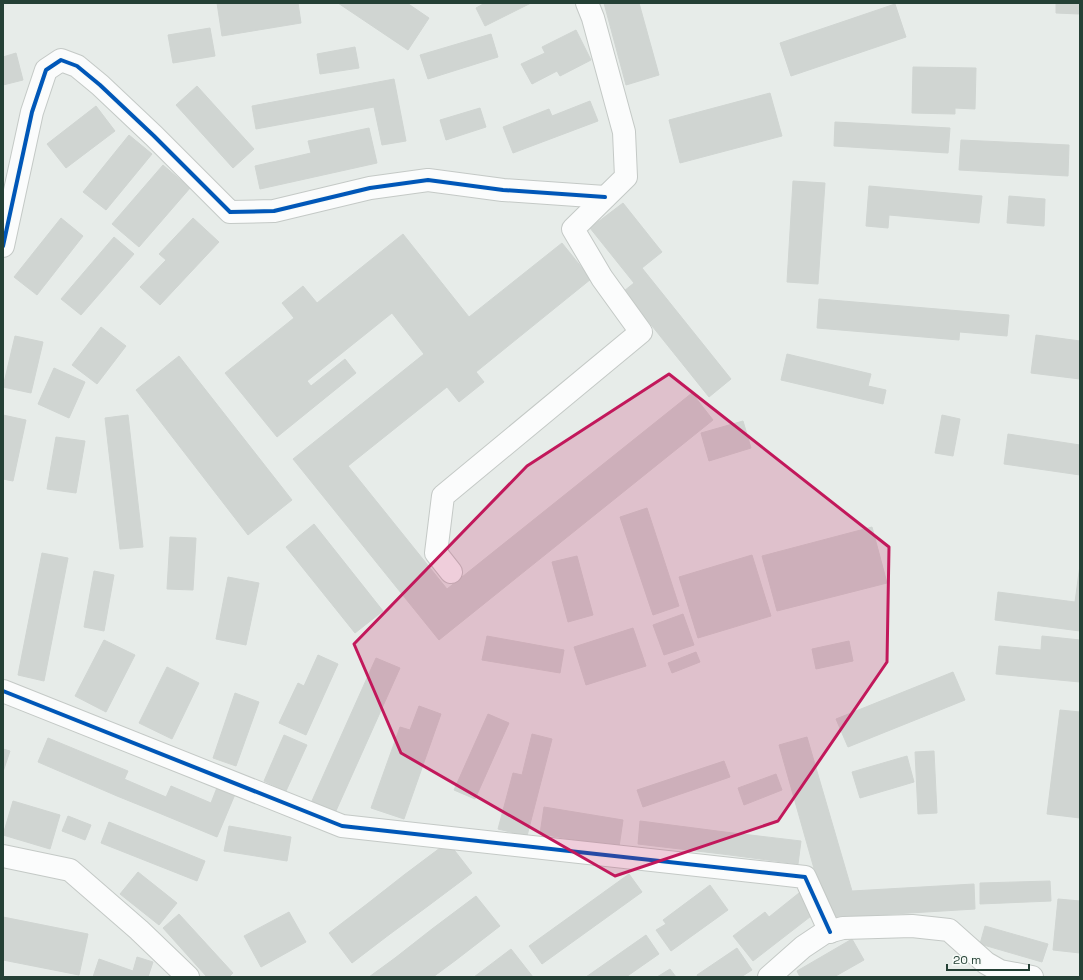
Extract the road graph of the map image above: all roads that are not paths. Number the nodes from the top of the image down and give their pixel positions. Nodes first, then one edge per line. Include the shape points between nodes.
1 (587, 3) edge
2 (605, 197) junction
3 (3, 246) edge
4 (451, 572) dead end
5 (3, 691) edge
6 (3, 856) edge
7 (830, 932) junction
8 (188, 977) edge
9 (769, 977) edge
10 (1032, 977) edge

1 - 2 street via 624,132 626,176
2 - 3 street via 503,190 428,180 370,188 274,210 230,212 100,85 78,66 61,60 46,70 32,112
2 - 4 street via 573,229 602,278 641,332 443,496 436,553
5 - 7 street via 342,826 805,877
6 - 8 street via 70,870
7 - 9 street via 824,933 803,947
7 - 10 street via 843,928 912,926 950,930 986,963 1000,971

